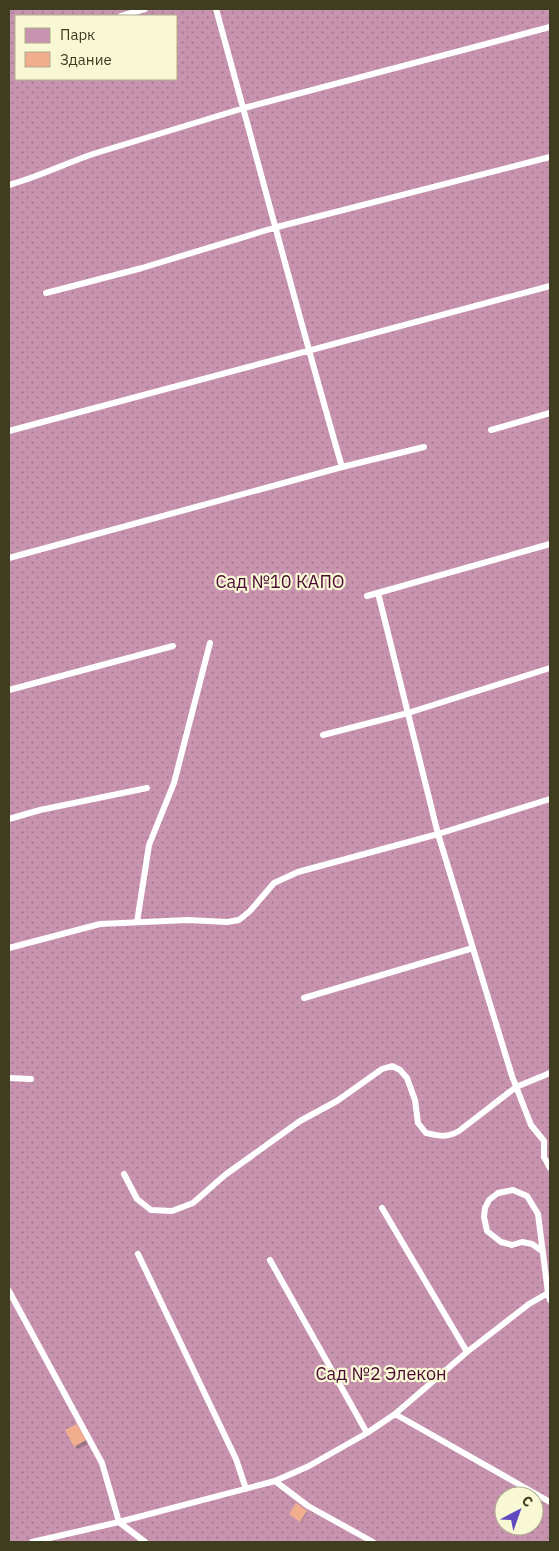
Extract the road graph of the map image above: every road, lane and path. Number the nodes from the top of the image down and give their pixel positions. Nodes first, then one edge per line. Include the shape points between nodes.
1 (146, 9) edge
2 (216, 9) edge
3 (125, 15) edge
4 (550, 27) edge
5 (244, 108) junction
6 (550, 157) edge
7 (9, 186) edge
8 (277, 227) junction
9 (550, 286) edge
10 (46, 293) dead end
11 (309, 351) junction
12 (550, 413) edge
13 (491, 430) dead end
14 (9, 431) edge
15 (424, 447) dead end
16 (342, 467) junction
17 (550, 544) edge
18 (9, 558) edge
19 (378, 593) junction
20 (366, 596) dead end
21 (210, 643) dead end
22 (172, 646) dead end
23 (550, 668) edge
24 (9, 690) edge
25 (408, 713) junction
26 (323, 735) dead end
27 (147, 788) dead end
28 (550, 799) edge
29 (9, 819) edge
30 (438, 834) junction
31 (137, 922) junction
32 (9, 948) edge
33 (473, 948) junction
34 (304, 998) dead end
35 (550, 1073) edge
36 (9, 1078) edge
37 (31, 1079) dead end
38 (516, 1087) junction
39 (550, 1168) edge
40 (124, 1174) dead end
41 (382, 1208) dead end
42 (542, 1251) junction
43 (138, 1254) dead end
44 (270, 1260) dead end
45 (9, 1291) edge
46 (549, 1297) edge
47 (467, 1352) junction
48 (395, 1414) junction
49 (367, 1433) junction
50 (275, 1481) junction
51 (246, 1489) junction
52 (550, 1502) edge
53 (119, 1522) junction
54 (32, 1542) edge
55 (145, 1542) edge
56 (373, 1542) edge

1 - 3 lane
2 - 5 lane
4 - 5 lane
5 - 7 lane via 93,154
5 - 8 lane
6 - 8 lane
8 - 10 lane
8 - 11 lane
9 - 11 lane
11 - 14 lane
11 - 16 lane
12 - 13 lane
15 - 16 lane
16 - 18 lane
17 - 19 lane
19 - 20 lane
19 - 25 lane
21 - 31 lane via 174,783 149,846
22 - 24 lane
23 - 25 lane
25 - 26 lane
25 - 30 lane
27 - 29 lane
28 - 30 lane
30 - 31 lane via 298,872 274,883 239,920
30 - 33 lane
31 - 32 lane via 100,924
33 - 34 lane
33 - 38 lane
35 - 38 lane
36 - 37 lane
38 - 39 lane via 531,1125 544,1141 544,1157
38 - 40 lane via 460,1131 440,1137 426,1134 418,1123 415,1100 407,1078 392,1066 382,1069 337,1101 300,1121 225,1175 193,1203 172,1211 151,1210 137,1199
41 - 47 lane
42 - 42 lane via 538,1214 527,1196 513,1190 498,1193 489,1200 484,1217 487,1231 501,1242 512,1246 522,1242 532,1244
42 - 46 lane
43 - 51 lane via 236,1459
44 - 49 lane
45 - 53 lane via 102,1463
46 - 47 lane via 529,1304
47 - 48 lane
48 - 49 lane
48 - 52 lane
49 - 50 lane
50 - 51 lane
50 - 56 lane via 308,1506
51 - 53 lane
53 - 54 lane
53 - 55 lane

